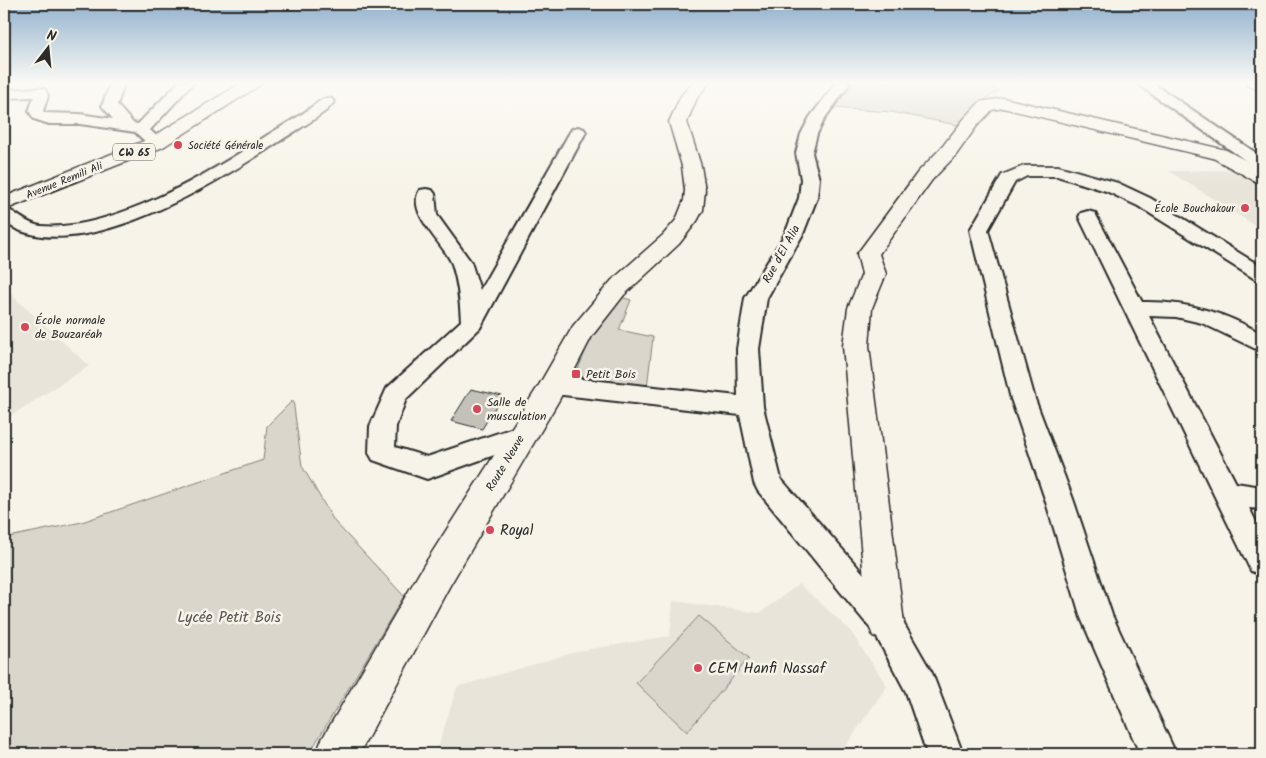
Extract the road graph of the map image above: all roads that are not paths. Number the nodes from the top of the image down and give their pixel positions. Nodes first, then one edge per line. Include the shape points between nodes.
1 (44, 117) edge
2 (122, 117) edge
3 (146, 117) edge
4 (197, 117) edge
5 (307, 117) edge
6 (680, 117) edge
7 (818, 117) edge
8 (976, 117) edge
9 (1064, 117) edge
10 (1194, 117) edge
11 (134, 128) junction
12 (578, 132) dead end
13 (156, 143) junction
14 (1262, 164) edge
15 (1262, 177) edge
16 (426, 194) dead end
17 (4, 204) edge
18 (4, 214) edge
19 (1088, 217) dead end
20 (1262, 276) edge
21 (1134, 309) junction
22 (472, 323) junction
23 (1262, 344) edge
24 (554, 385) junction
25 (751, 407) junction
26 (522, 435) junction
27 (1228, 494) junction
28 (1262, 498) edge
29 (1262, 562) edge
30 (886, 623) junction
31 (337, 754) edge
32 (945, 754) edge
33 (1158, 754) edge

1 - 11 street via 80,119
2 - 11 street
3 - 11 street
4 - 13 main road, Avenue Remili Ali / CW 65
5 - 18 street via 248,157 191,189 128,216 95,226 40,232 25,228
6 - 24 main road, Route Neuve via 678,122 696,188 693,209 680,230 625,280 587,324
7 - 25 street, Rue d'El Alia via 804,153 810,179 808,198 794,234 756,298 748,349
8 - 30 main road via 925,176 868,254 874,274 860,308 856,346
9 - 15 main road via 1219,154
10 - 14 street
11 - 13 street
12 - 22 street
13 - 17 main road, Avenue Remili Ali / CW 65
16 - 22 street via 428,215 461,262 470,293
19 - 21 street
20 - 33 street via 1144,202 1112,187 1058,171 1024,171 1008,179 979,230 1023,399 1059,499 1096,618
21 - 23 street via 1176,310 1208,316
21 - 27 street
22 - 26 street via 396,394 383,426 382,453 427,468
24 - 25 street
24 - 26 main road, Route Neuve
25 - 30 street, Rue d'El Alia via 768,483
26 - 31 main road, Route Neuve via 396,646
27 - 28 street
27 - 29 street
30 - 32 street, Rue d'El Alia via 920,685

